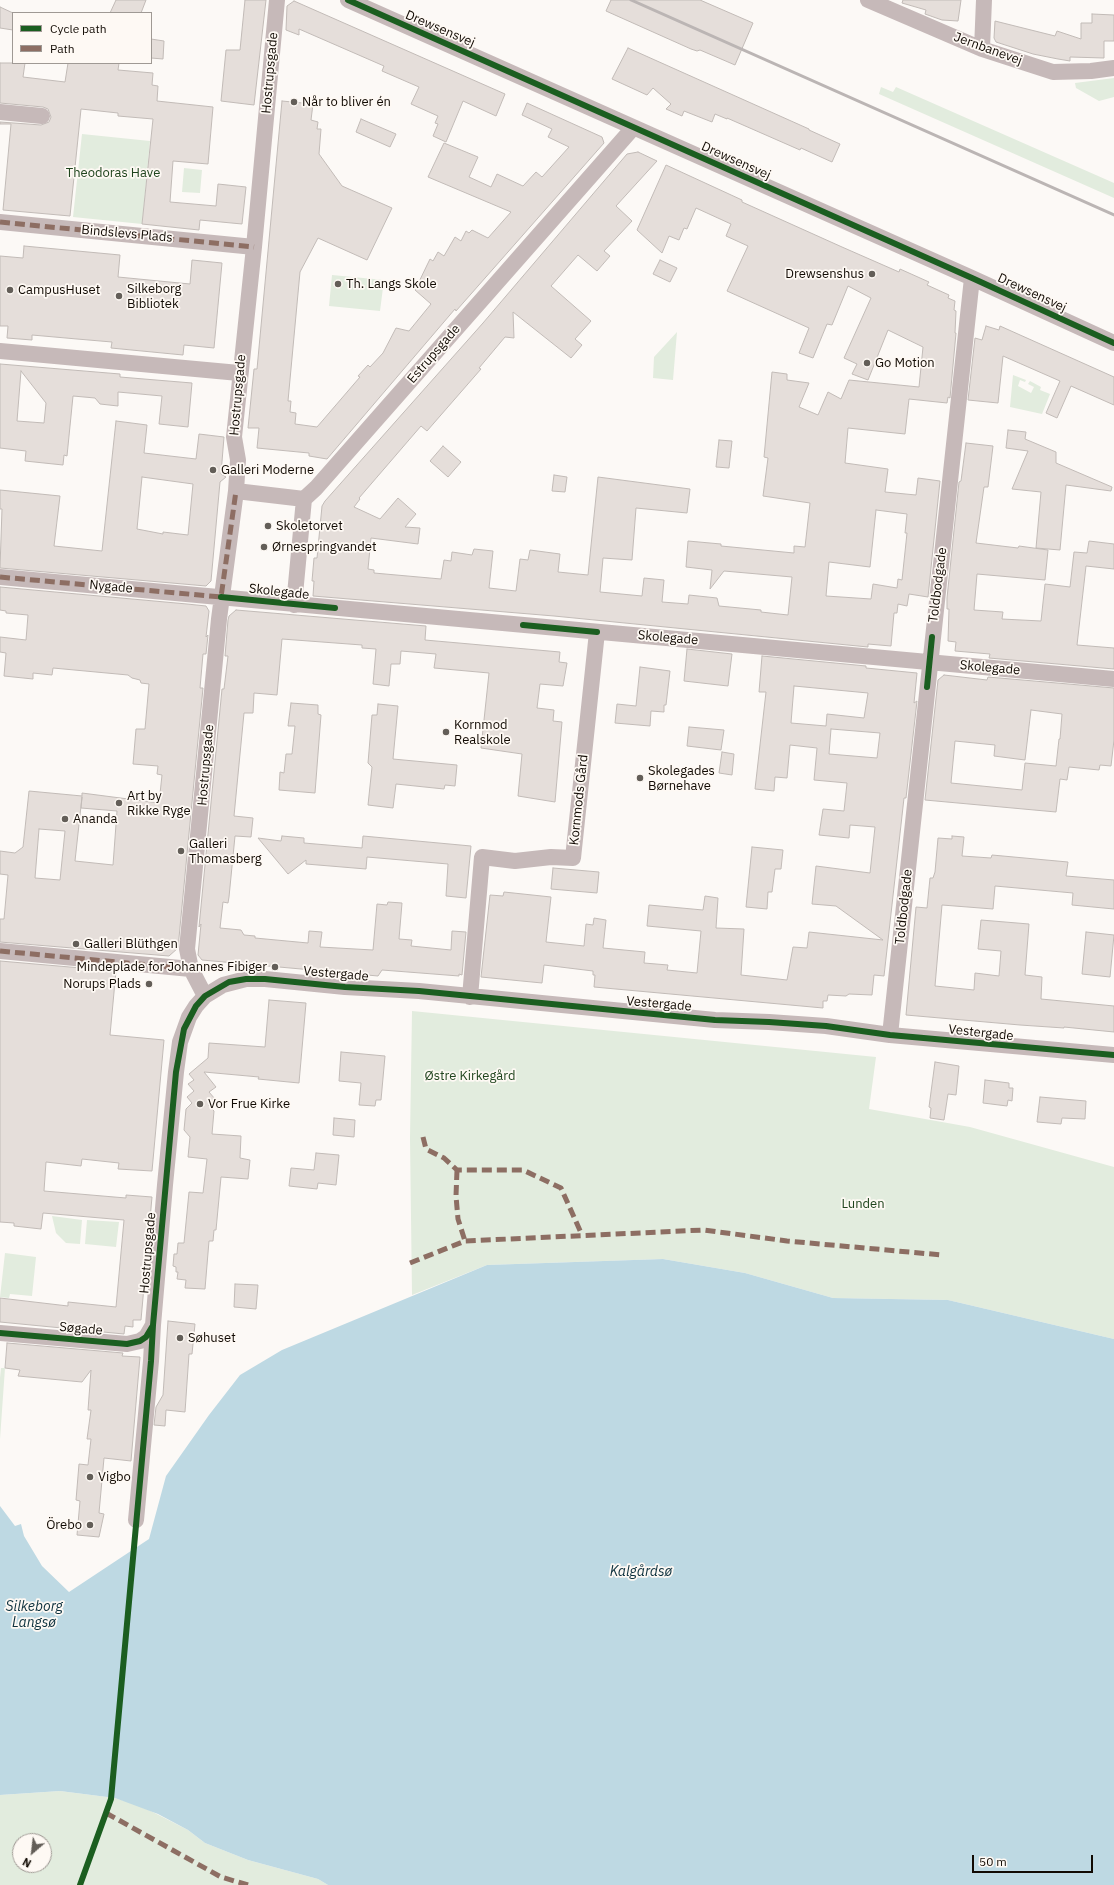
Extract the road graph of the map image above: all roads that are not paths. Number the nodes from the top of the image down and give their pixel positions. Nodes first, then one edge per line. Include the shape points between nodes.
1 (277, 0) edge
2 (348, 0) edge
3 (868, 0) edge
4 (984, 0) edge
5 (982, 49) junction
6 (1114, 68) edge
7 (0, 112) edge
8 (42, 116) dead end
9 (633, 128) junction
10 (0, 222) edge
11 (254, 247) junction
12 (972, 278) junction
13 (1114, 343) edge
14 (0, 351) edge
15 (239, 373) junction
16 (236, 491) junction
17 (304, 499) junction
18 (0, 577) edge
19 (221, 597) junction
20 (294, 605) junction
21 (597, 632) junction
22 (929, 662) junction
23 (1114, 679) edge
24 (0, 951) edge
25 (191, 969) junction
26 (205, 996) junction
27 (470, 997) junction
28 (890, 1035) junction
29 (1114, 1056) edge
30 (153, 1325) junction
31 (0, 1333) edge
32 (136, 1520) dead end

1 - 11 street, Hostrupsgade
2 - 9 street, Drewsensvej
3 - 5 street, Jernbanevej
4 - 5 street
5 - 6 street, Jernbanevej via 1053,72 1091,72
7 - 8 street
9 - 12 street, Drewsensvej
9 - 17 street, Estrupsgade
10 - 11 street, Bindslevs Plads
11 - 15 street, Hostrupsgade
12 - 13 street, Drewsensvej
12 - 22 street, Toldbodgade
14 - 15 street
15 - 16 street, Hostrupsgade via 234,437 238,460
16 - 17 street
16 - 19 street, Hostrupsgade
17 - 20 street
18 - 19 street, Nygade
19 - 20 street, Skolegade
19 - 25 street, Hostrupsgade via 187,949
20 - 21 street, Skolegade
21 - 22 street, Skolegade
21 - 27 street, Kornmods Gård via 573,858 551,857 515,861 482,857
22 - 23 street, Skolegade
22 - 28 street, Toldbodgade
24 - 25 street
25 - 26 street, Hostrupsgade
26 - 27 street, Vestergade via 229,982 265,979
26 - 30 street, Hostrupsgade via 189,1017 179,1049
27 - 28 street, Vestergade via 715,1020 826,1026
28 - 29 street, Vestergade
30 - 31 street, Søgade via 146,1337 127,1344
30 - 32 street, Hostrupsgade

